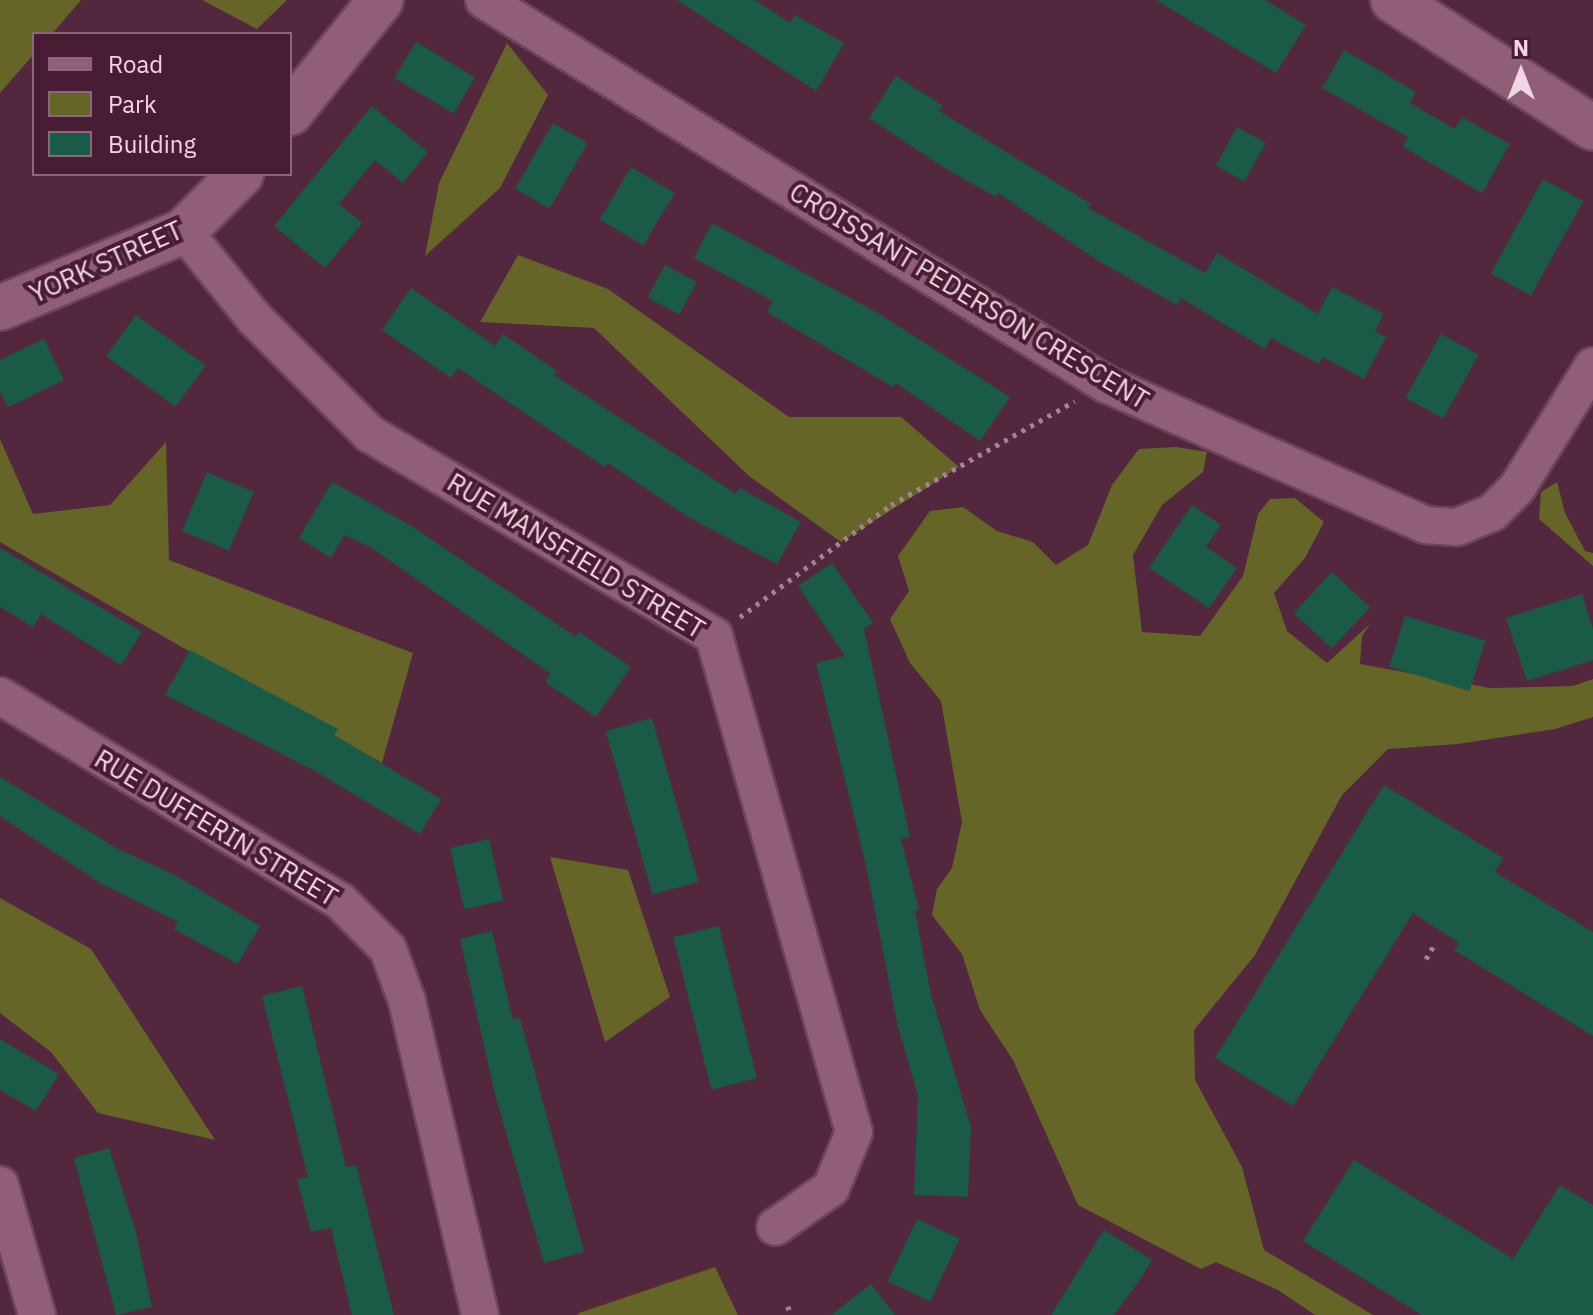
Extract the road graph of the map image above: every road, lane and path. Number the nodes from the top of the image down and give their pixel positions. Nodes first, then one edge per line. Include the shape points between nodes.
1 (381, 0) edge
2 (484, 0) edge
3 (1393, 0) edge
4 (292, 111) edge
5 (1593, 128) edge
6 (239, 176) edge
7 (184, 231) junction
8 (0, 308) edge
9 (1593, 366) edge
10 (1106, 384) junction
11 (740, 617) dead end
12 (0, 696) edge
13 (1434, 945) dead end
14 (1426, 959) dead end
15 (0, 1185) edge
16 (775, 1227) dead end
17 (788, 1306) dead end
18 (37, 1315) edge
19 (480, 1315) edge
20 (790, 1315) edge

1 - 4 street
2 - 10 street, CROISSANT PEDERSON CRESCENT
3 - 5 street
6 - 7 street, YORK STREET
7 - 8 street, YORK STREET
7 - 16 street, RUE MANSFIELD STREET via 255,319 370,434 714,636 854,1132 831,1188
9 - 10 street, CROISSANT PEDERSON CRESCENT via 1517,488 1492,513 1457,527 1425,525 1345,494
10 - 11 path via 891,505
12 - 19 street, RUE DUFFERIN STREET via 340,901 388,949 407,1001
13 - 14 path
15 - 18 street
17 - 20 path

